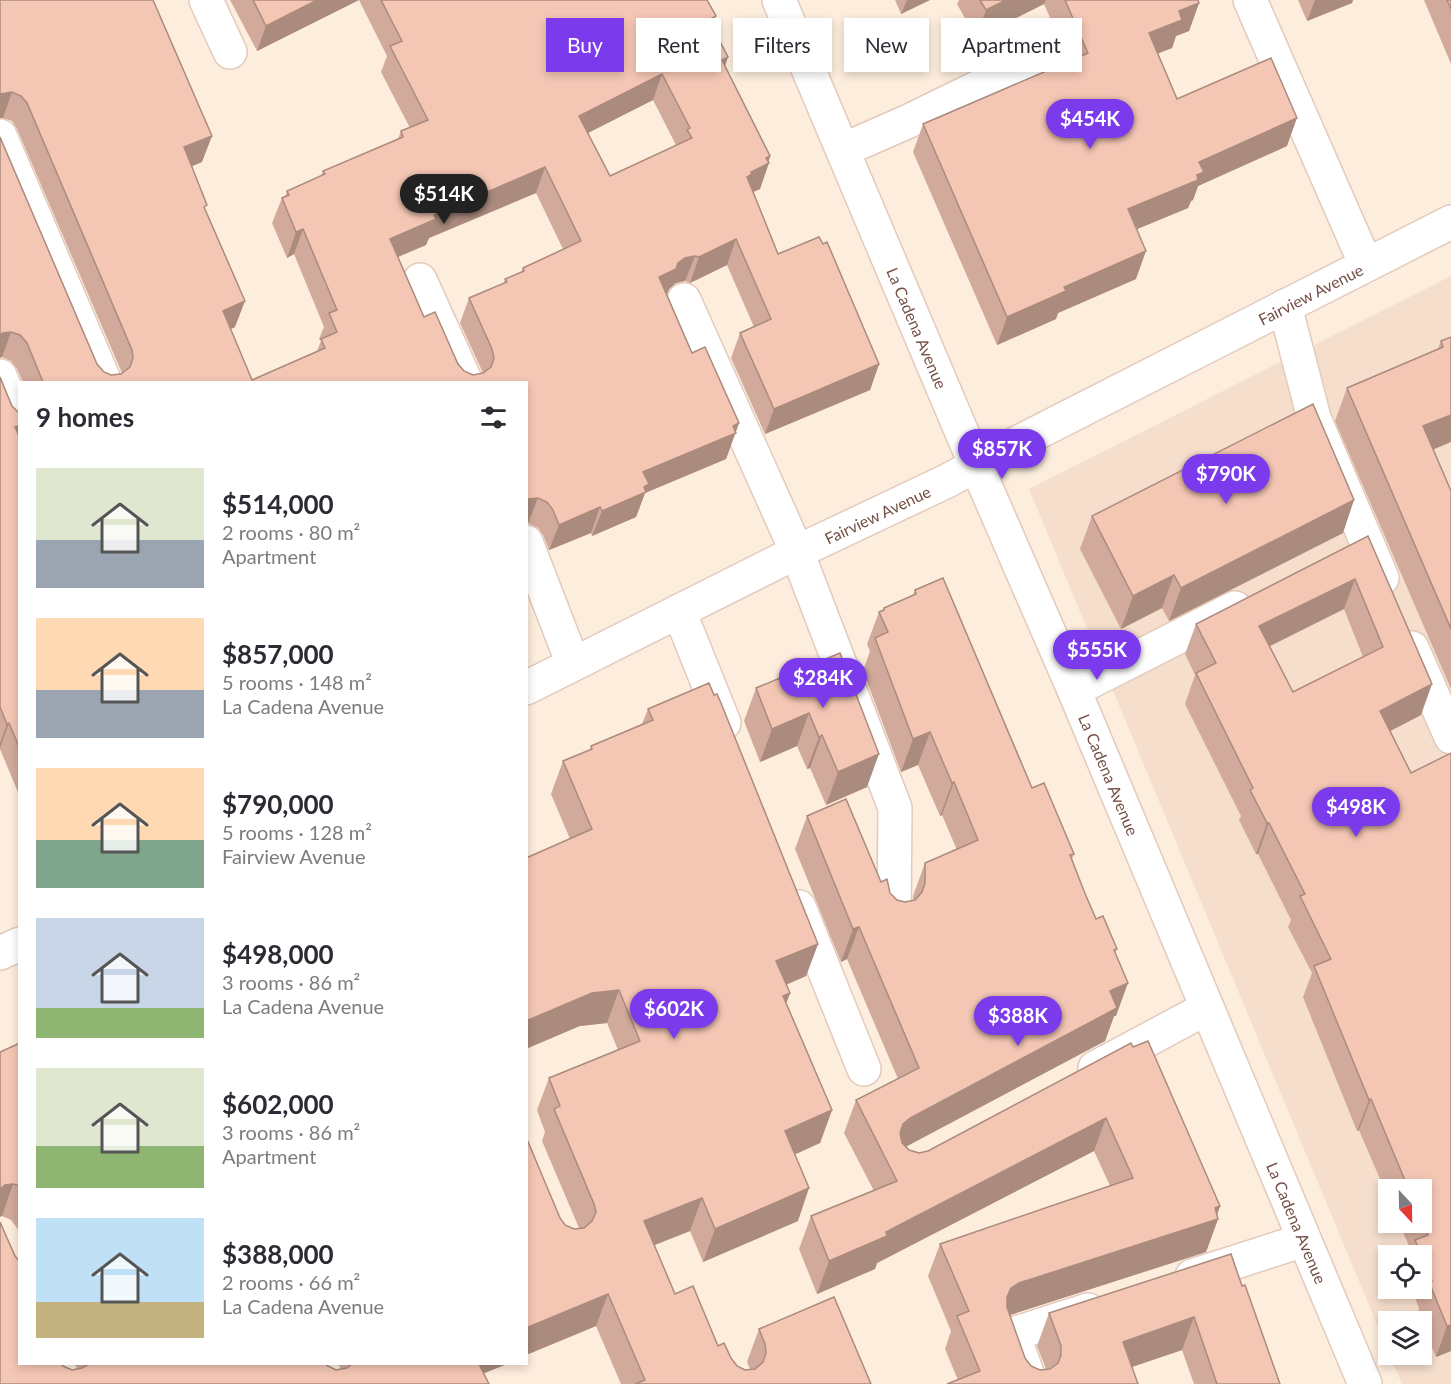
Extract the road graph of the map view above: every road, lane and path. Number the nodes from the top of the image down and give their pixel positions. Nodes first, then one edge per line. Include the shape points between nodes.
1 (206, 0) edge
2 (779, 0) edge
3 (1250, 0) edge
4 (230, 52) dead end
5 (1009, 72) edge
6 (0, 136) edge
7 (843, 150) junction
8 (1451, 222) edge
9 (1366, 265) junction
10 (420, 280) dead end
11 (684, 300) dead end
12 (1285, 306) junction
13 (0, 376) edge
14 (105, 381) edge
15 (466, 381) edge
16 (18, 419) edge
17 (977, 465) junction
18 (528, 547) edge
19 (797, 552) junction
20 (1264, 593) edge
21 (678, 611) junction
22 (573, 664) junction
23 (528, 687) edge
24 (1074, 690) junction
25 (1451, 737) edge
26 (735, 751) edge
27 (789, 883) edge
28 (894, 916) edge
29 (18, 945) edge
30 (0, 953) edge
31 (1207, 1008) junction
32 (864, 1070) dead end
33 (1072, 1080) edge
34 (1304, 1240) junction
35 (1170, 1283) edge
36 (1114, 1301) edge
37 (1031, 1384) edge
38 (1365, 1384) edge

1 - 4 street
2 - 7 street, La Cadena Avenue
3 - 9 street
5 - 7 street
6 - 14 street
7 - 17 street, La Cadena Avenue
8 - 9 street, Fairview Avenue
9 - 12 street, Fairview Avenue
10 - 15 street
11 - 19 street
12 - 17 street, Fairview Avenue
12 - 25 street via 1314,418
13 - 16 street
17 - 19 street, Fairview Avenue
17 - 24 street, La Cadena Avenue
18 - 22 street
19 - 21 street, Fairview Avenue
19 - 28 street via 895,808
20 - 24 street
21 - 22 street, Fairview Avenue
21 - 26 street
22 - 23 street, Fairview Avenue
24 - 31 street, La Cadena Avenue
27 - 32 street
29 - 30 street
31 - 33 street
31 - 34 street, La Cadena Avenue
34 - 35 street
34 - 38 street, La Cadena Avenue
36 - 37 street via 1013,1334

